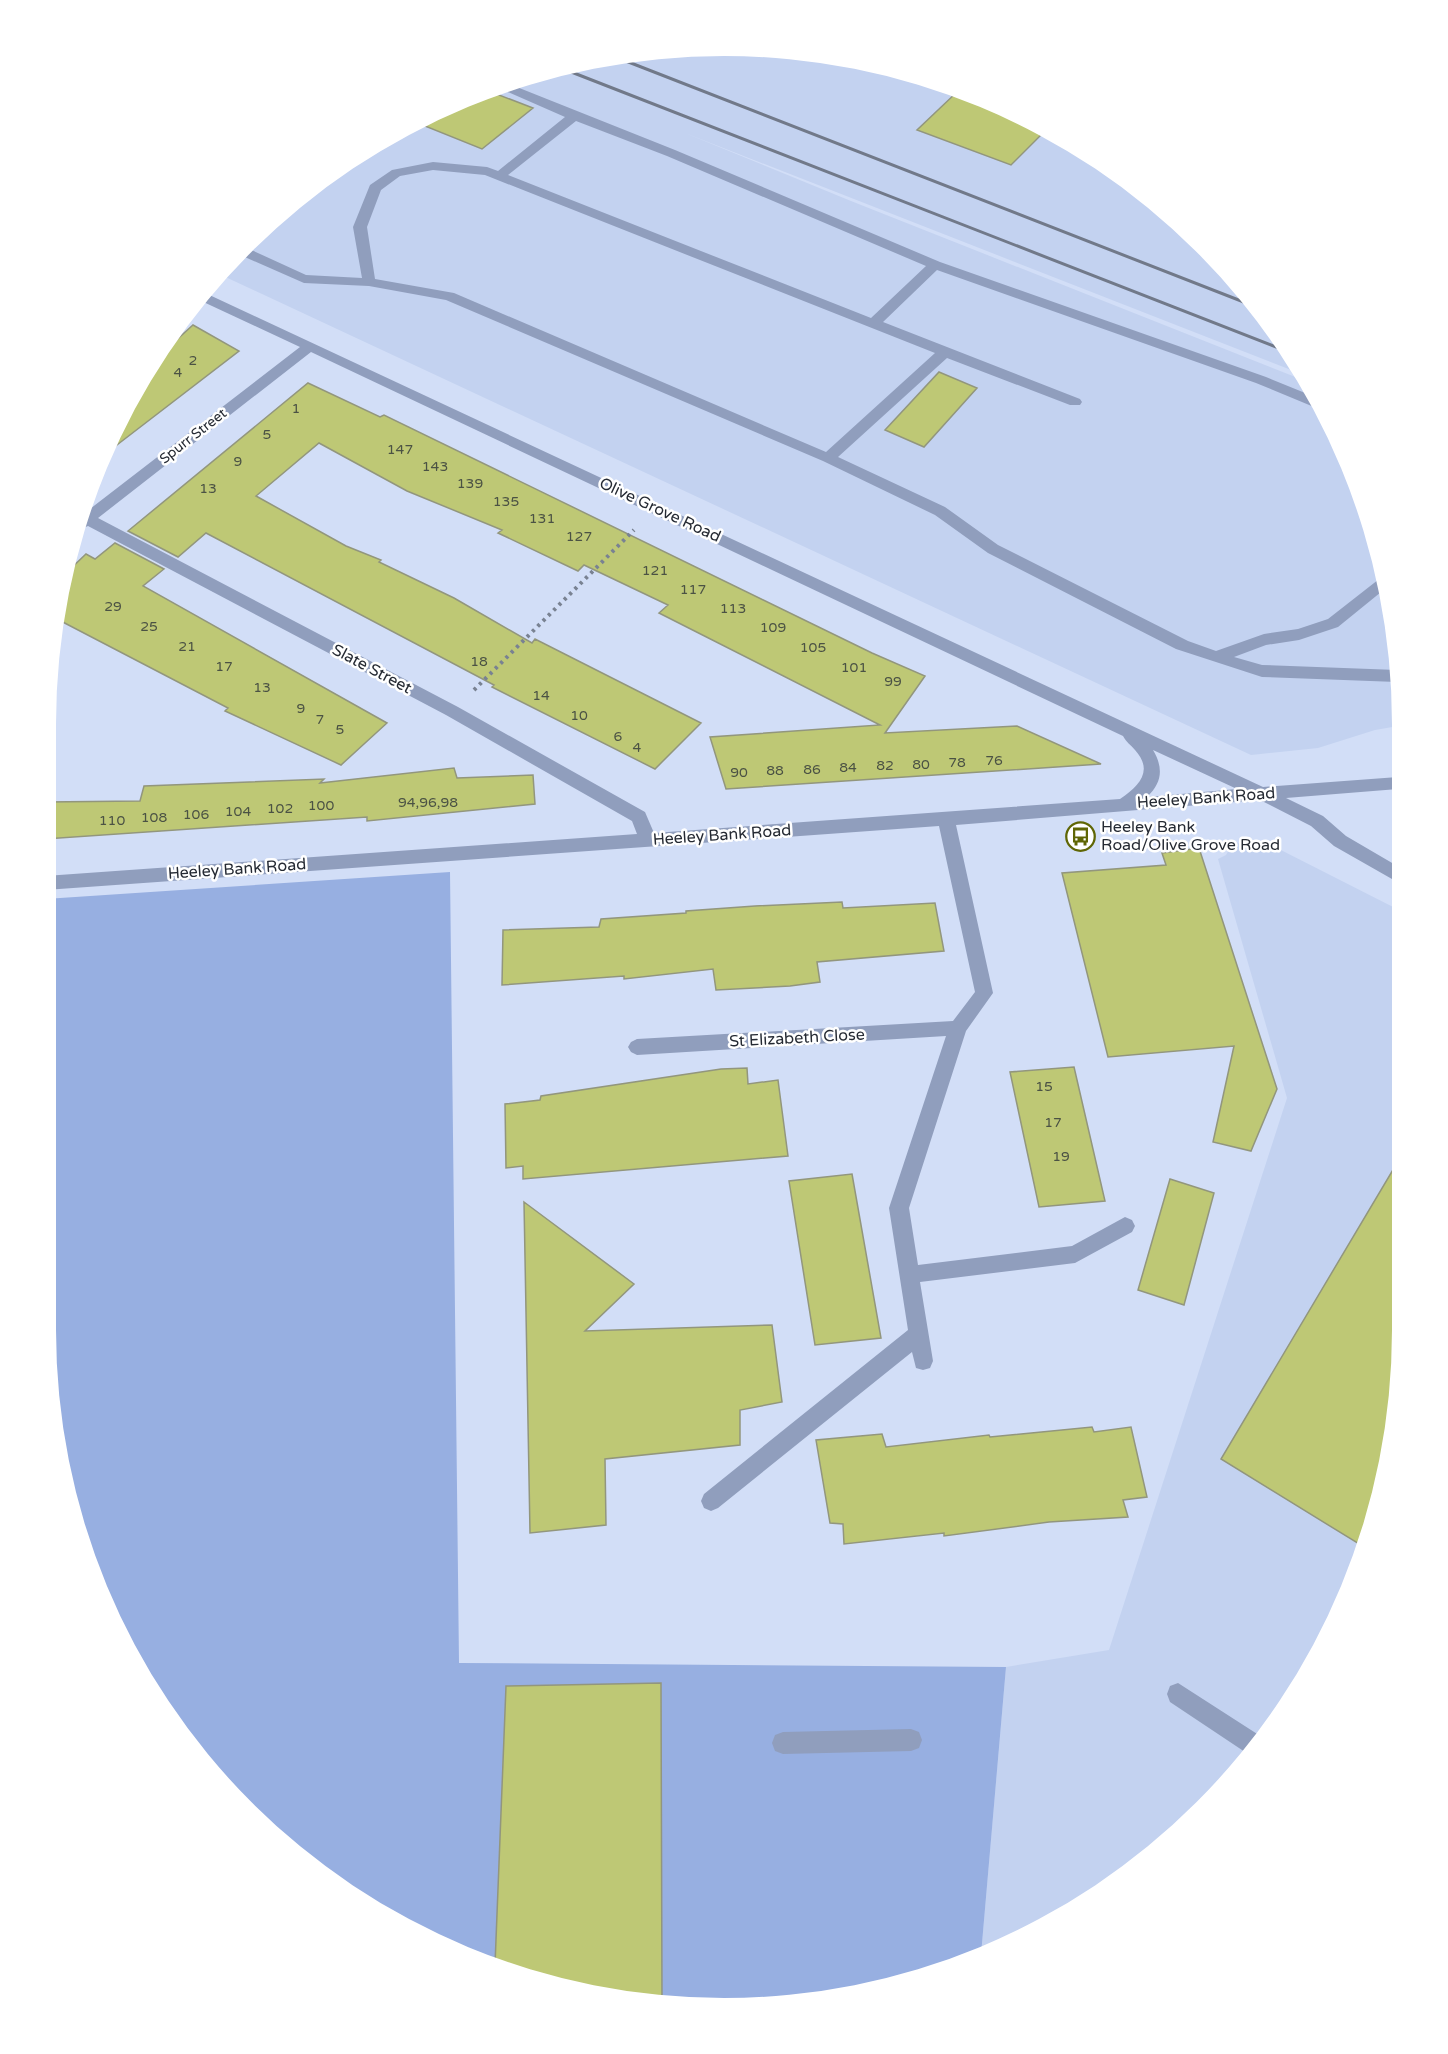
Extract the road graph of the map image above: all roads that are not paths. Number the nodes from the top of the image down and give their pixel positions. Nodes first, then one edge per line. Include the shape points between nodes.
1 (512, 90) edge
2 (574, 116) junction
3 (500, 176) junction
4 (248, 254) edge
5 (935, 265) junction
6 (369, 282) junction
7 (208, 299) edge
8 (874, 324) junction
9 (309, 347) junction
10 (945, 352) junction
11 (1308, 400) edge
12 (1075, 402) dead end
13 (828, 458) junction
14 (89, 514) edge
15 (87, 522) edge
16 (1378, 586) edge
17 (1216, 657) junction
18 (1391, 676) edge
19 (1120, 726) junction
20 (1392, 783) edge
21 (1262, 794) junction
22 (1124, 805) junction
23 (946, 819) junction
24 (648, 840) junction
25 (1392, 872) edge
26 (56, 882) edge
27 (958, 1028) junction
28 (637, 1047) dead end
29 (1125, 1226) dead end
30 (909, 1275) junction
31 (918, 1334) junction
32 (923, 1361) dead end
33 (711, 1501) dead end
34 (1178, 1694) dead end
35 (911, 1740) dead end
36 (1250, 1742) edge
37 (783, 1743) dead end

1 - 2 street
2 - 3 street
2 - 5 street
3 - 6 street via 487,171 433,166 396,173 375,188 360,227
3 - 8 street
4 - 6 street via 304,279
5 - 8 street
5 - 11 street
6 - 13 street via 449,296
7 - 9 street, Olive Grove Road
8 - 10 street
9 - 14 street, Spurr Street
9 - 19 street, Olive Grove Road
10 - 12 street
10 - 13 street
13 - 17 street via 940,511 993,549 1024,565 1182,645
15 - 24 street, Slate Street via 452,711 639,817
16 - 17 street via 1333,623
17 - 18 street via 1262,671
19 - 21 street, Olive Grove Road
19 - 22 street, Olive Grove Road via 1142,746 1153,764 1153,781 1144,793
20 - 21 street, Heeley Bank Road
21 - 22 street, Heeley Bank Road
21 - 25 street, Olive Grove Road via 1317,822 1340,841
22 - 23 street, Heeley Bank Road
23 - 24 street, Heeley Bank Road
23 - 27 street via 984,993
24 - 26 street, Heeley Bank Road
27 - 28 street, St Elizabeth Close
27 - 30 street via 899,1208
29 - 30 street via 1075,1254
30 - 31 street
31 - 32 street
31 - 33 street
34 - 36 street
35 - 37 street

